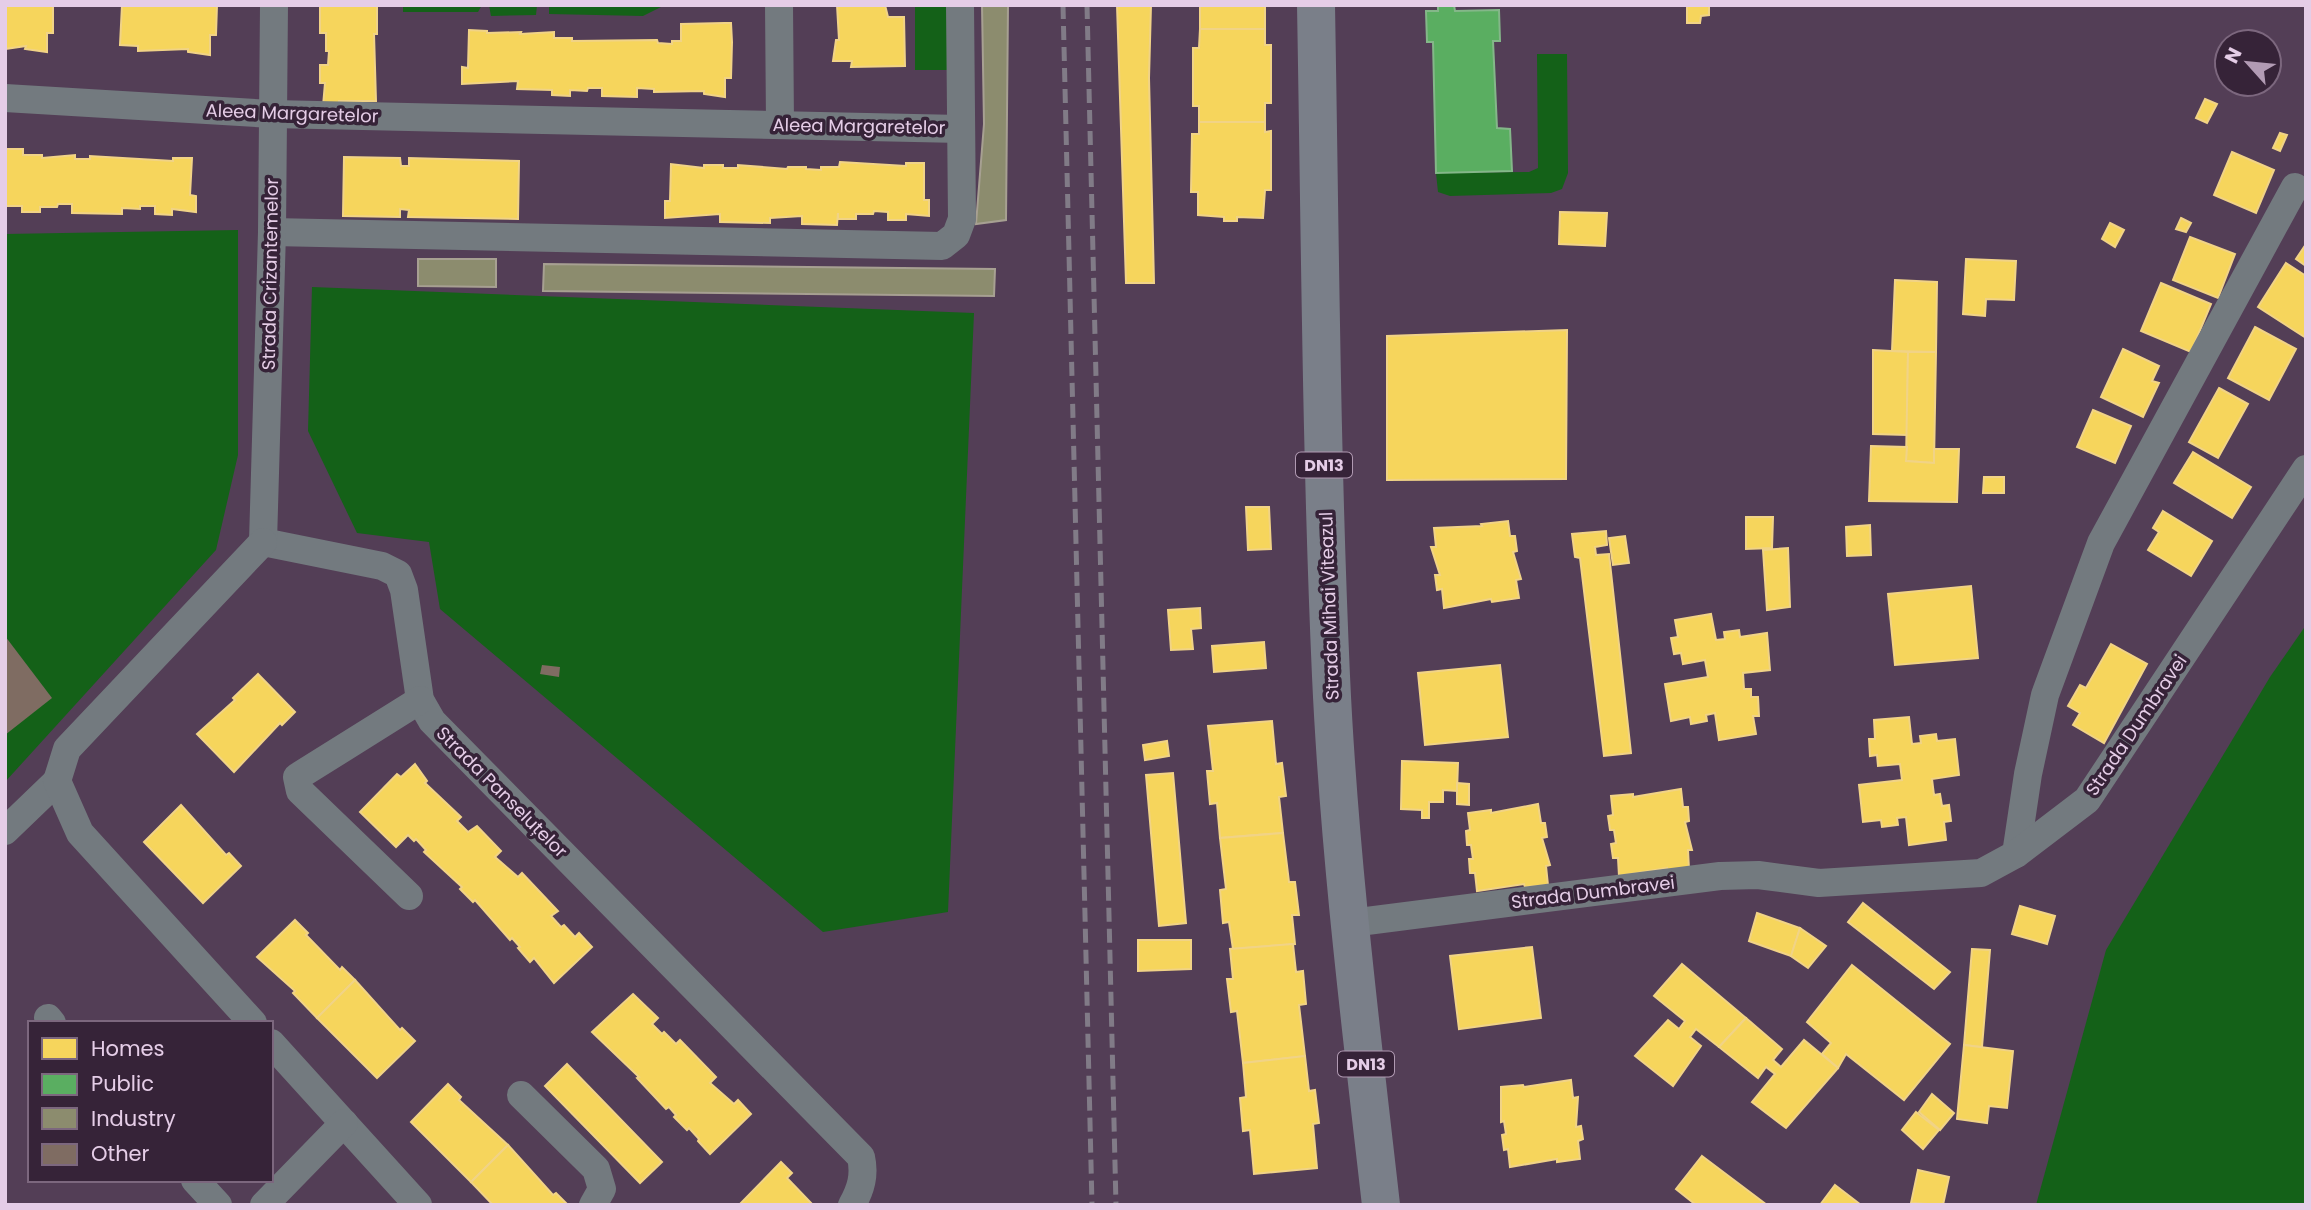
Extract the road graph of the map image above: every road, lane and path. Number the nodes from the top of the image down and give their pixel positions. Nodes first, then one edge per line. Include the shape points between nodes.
1 (274, 5) edge
2 (779, 5) edge
3 (960, 5) edge
4 (1317, 5) edge
5 (5, 98) edge
6 (272, 114) junction
7 (780, 124) junction
8 (961, 129) junction
9 (2295, 187) dead end
10 (272, 232) junction
11 (2306, 469) edge
12 (263, 542) junction
13 (420, 700) junction
14 (57, 781) junction
15 (5, 831) edge
16 (2016, 854) junction
17 (409, 896) dead end
18 (1351, 923) junction
19 (251, 1021) edge
20 (273, 1045) edge
21 (521, 1095) dead end
22 (344, 1123) junction
23 (197, 1182) edge
24 (218, 1205) edge
25 (264, 1205) edge
26 (418, 1205) edge
27 (593, 1205) edge
28 (852, 1205) edge
29 (1381, 1205) edge

1 - 6 street, Strada Crizantemelor
2 - 7 street
3 - 8 street
4 - 18 highway, Strada Mihai Viteazul / DN13 via 1322,431 1331,679
5 - 6 street, Aleea Margaretelor
6 - 7 street, Aleea Margaretelor
6 - 10 street, Strada Crizantemelor
7 - 8 street, Aleea Margaretelor
8 - 10 street, Aleea Margaretelor via 962,219 956,234 942,246
9 - 16 street via 2101,543 2045,695
10 - 12 street, Strada Crizantemelor
11 - 16 street, Strada Dumbravei via 2087,800
12 - 13 street, Strada Panseluțelor via 382,566 398,574
12 - 14 street via 67,748
13 - 17 street via 297,777 300,791
13 - 28 street, Strada Panseluțelor via 432,721 860,1157 861,1190
14 - 15 street
14 - 19 street via 80,833
16 - 18 street, Strada Dumbravei via 1981,873 1819,883 1758,875 1720,876
18 - 29 highway, Strada Mihai Viteazul / DN13
20 - 22 street
21 - 27 street via 596,1169 602,1189
22 - 25 street
22 - 26 street
23 - 24 street

